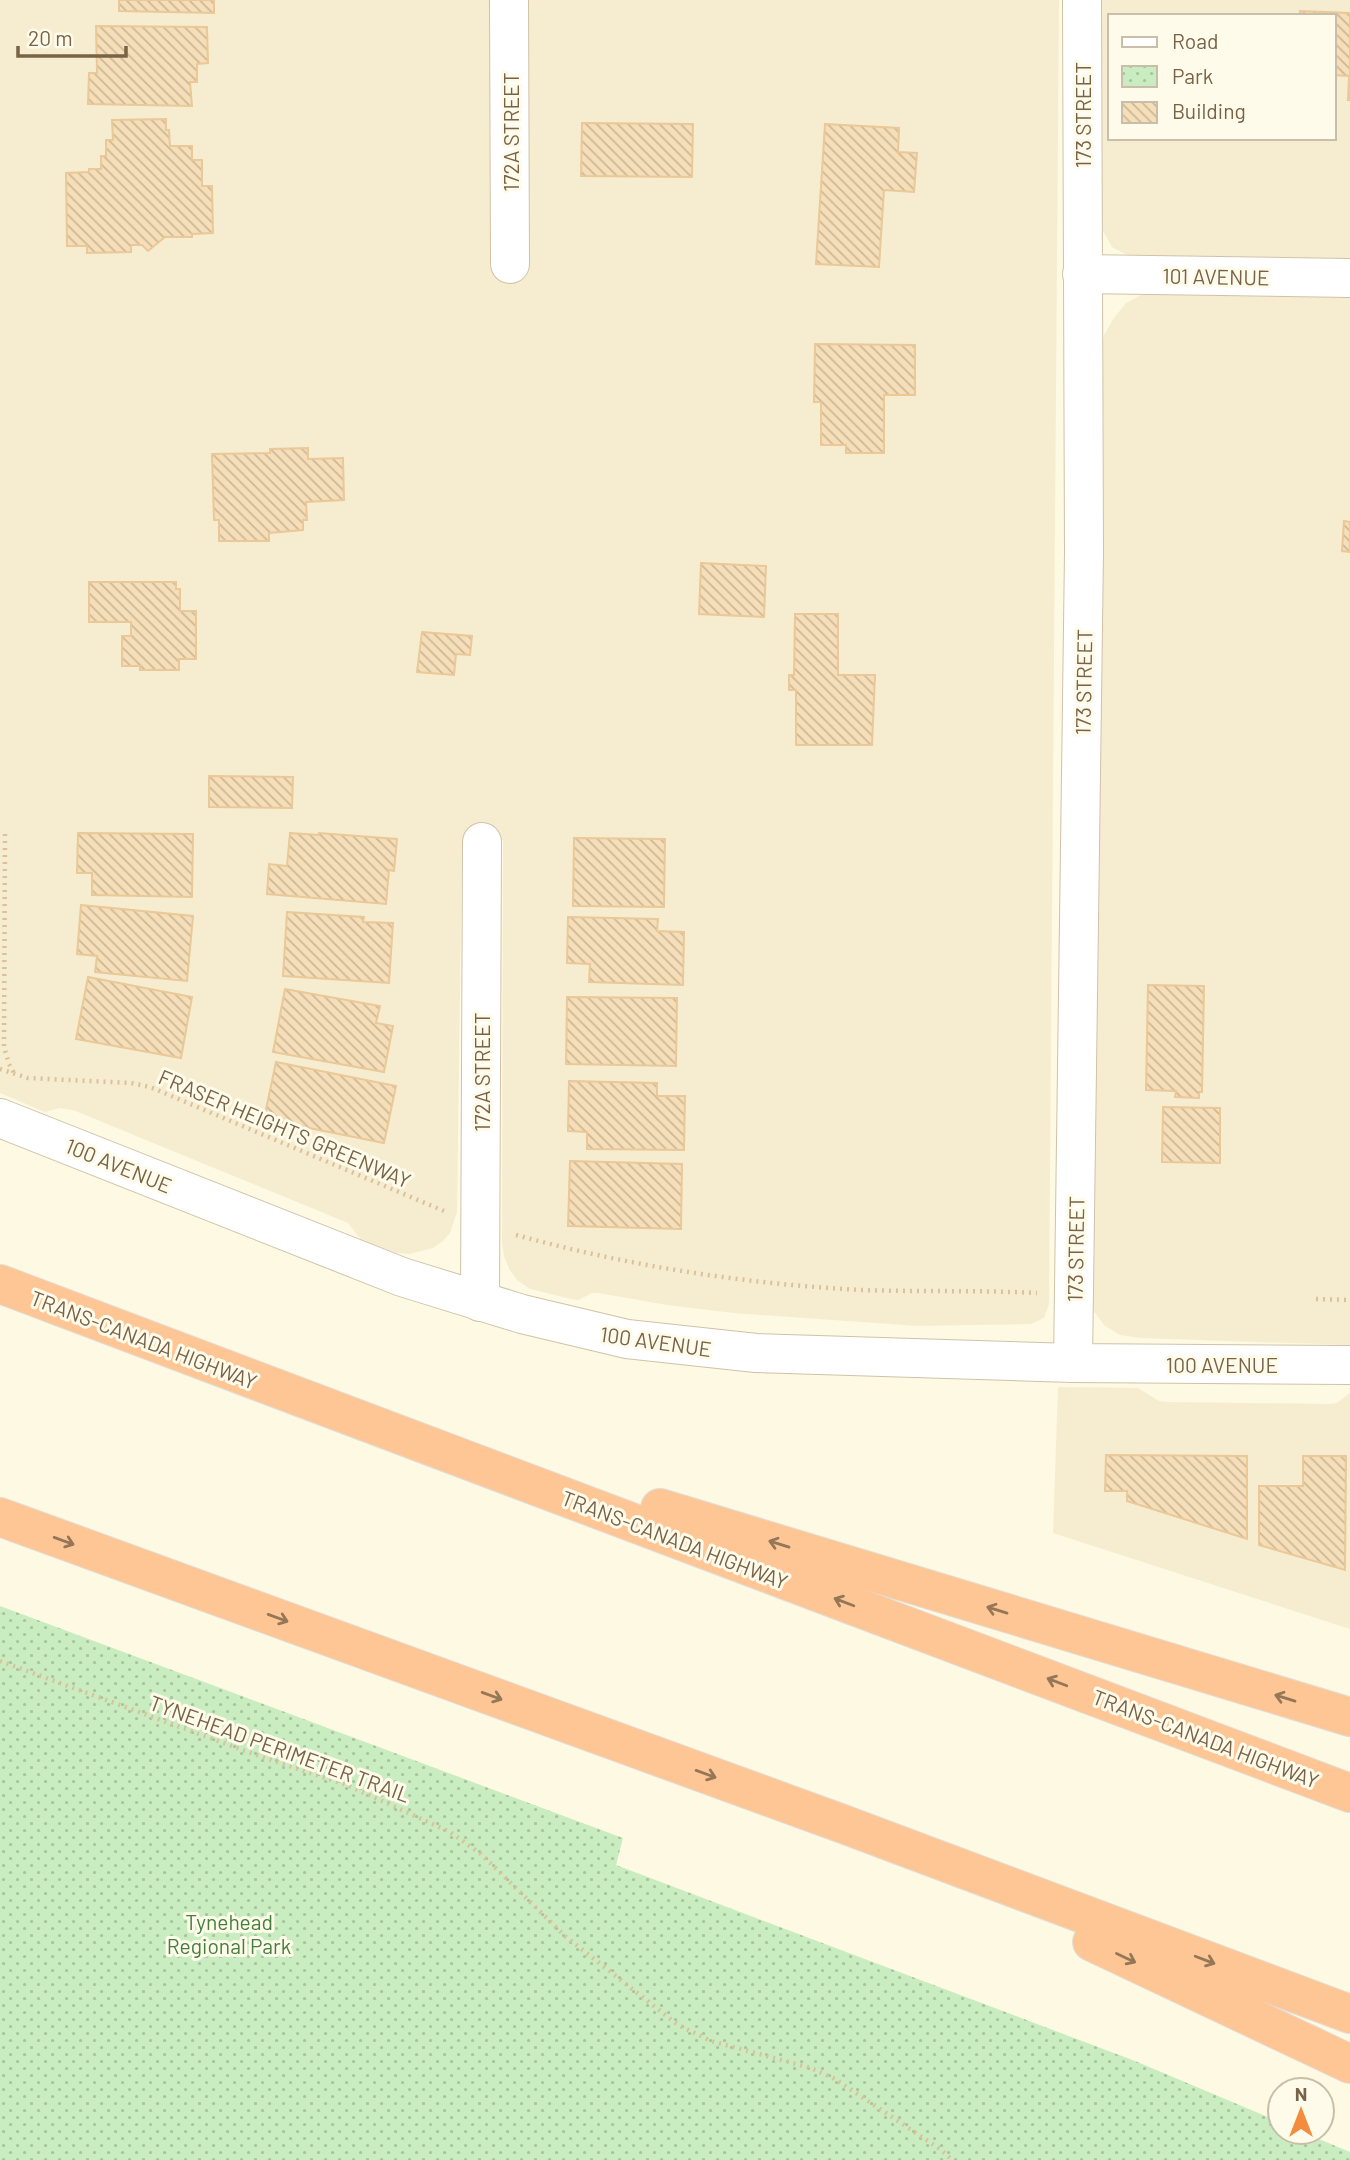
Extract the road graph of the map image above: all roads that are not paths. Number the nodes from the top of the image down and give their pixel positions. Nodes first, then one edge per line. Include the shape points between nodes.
1 (509, 0) edge
2 (1082, 0) edge
3 (510, 264) dead end
4 (1082, 274) junction
5 (1350, 278) edge
6 (482, 842) dead end
7 (0, 1118) edge
8 (0, 1284) edge
9 (480, 1302) junction
10 (1073, 1363) junction
11 (1350, 1365) edge
12 (316, 1404) junction
13 (0, 1517) edge
14 (1350, 1717) edge
15 (1350, 1793) edge
16 (843, 1824) junction
17 (1350, 2014) edge
18 (1350, 2064) edge

1 - 3 street, 172A STREET
2 - 4 street, 173 STREET
4 - 5 street, 101 AVENUE
4 - 10 street, 173 STREET via 1084,553
6 - 9 street, 172A STREET
7 - 9 street, 100 AVENUE via 402,1277
8 - 12 highway, TRANS-CANADA HIGHWAY
9 - 10 street, 100 AVENUE via 571,1327 682,1346 756,1353
10 - 11 street, 100 AVENUE
14 -> 12 highway
15 -> 12 highway, TRANS-CANADA HIGHWAY
13 -> 16 highway
16 -> 17 highway
16 -> 18 highway

